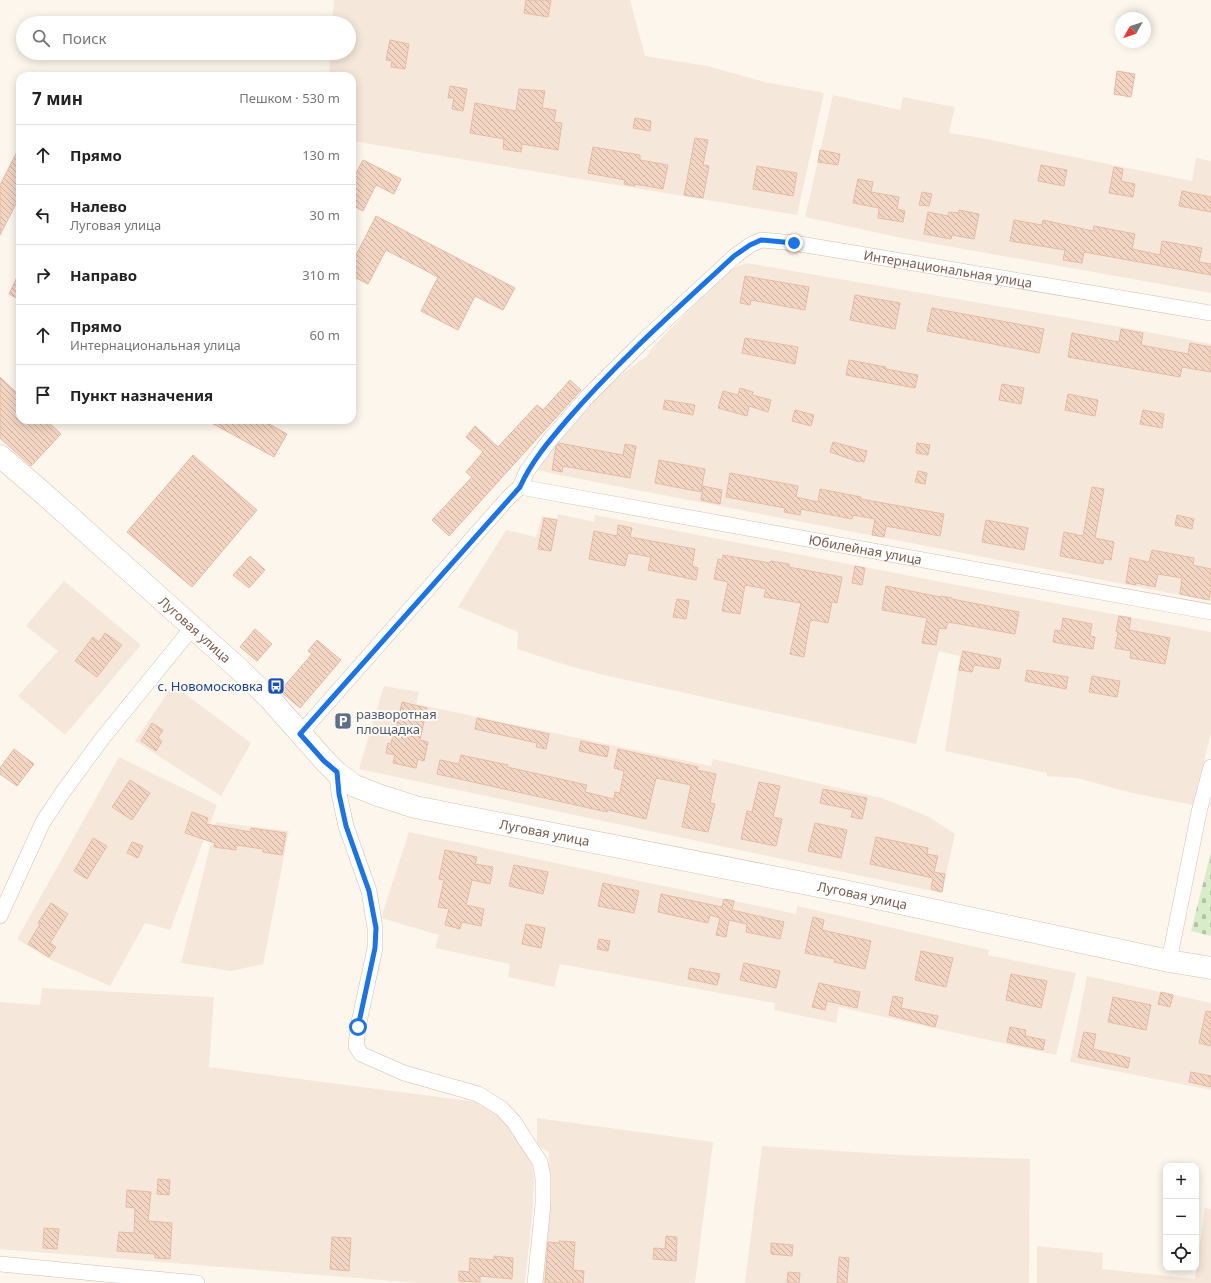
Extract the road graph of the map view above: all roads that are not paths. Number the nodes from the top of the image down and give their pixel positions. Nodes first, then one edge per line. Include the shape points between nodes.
1 (1211, 314) edge
2 (0, 456) edge
3 (520, 487) junction
4 (1211, 612) edge
5 (192, 628) junction
6 (300, 734) junction
7 (1211, 767) edge
8 (337, 772) junction
9 (0, 916) edge
10 (1168, 961) junction
11 (1211, 968) edge
12 (0, 1264) edge
13 (104, 1279) edge
14 (197, 1283) edge
15 (535, 1283) edge

1 - 3 street, Интернациональная улица via 866,254 761,240 734,256 586,397 526,471
2 - 5 street, Луговая улица
3 - 4 street, Юбилейная улица
3 - 6 street, Интернациональная улица
5 - 6 street, Луговая улица via 270,699
5 - 9 street via 101,740 59,798 43,822
6 - 8 street, Луговая улица
7 - 10 street
8 - 10 street, Луговая улица via 355,786 415,807 844,891
8 - 15 street via 346,826 369,891 376,928 375,948 356,1046 361,1054 404,1072 478,1094 502,1108 514,1122 540,1162 543,1178
10 - 11 street, Луговая улица
12 - 13 street
13 - 14 street

